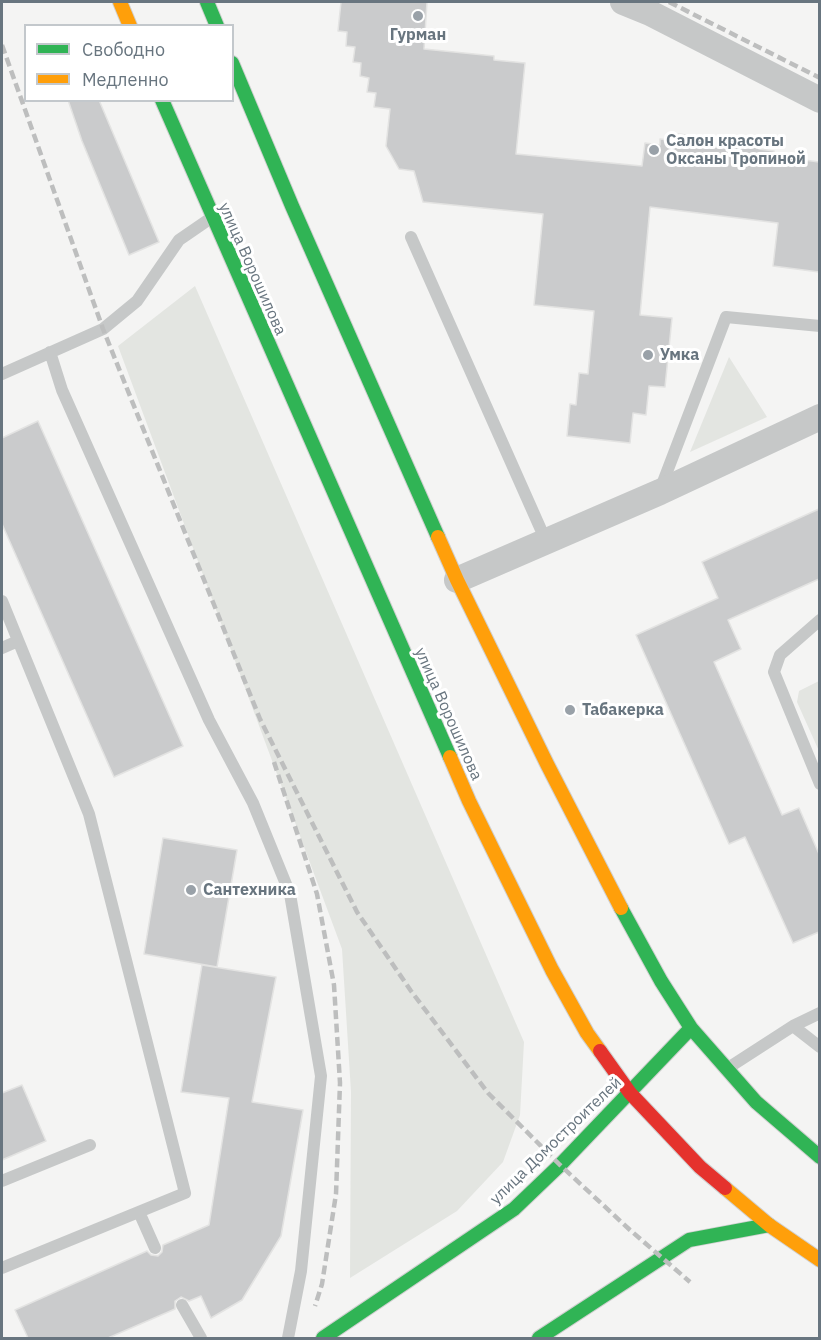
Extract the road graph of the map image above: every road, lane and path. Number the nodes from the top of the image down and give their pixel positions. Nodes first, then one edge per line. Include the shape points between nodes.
1 (120, 2) edge
2 (207, 2) edge
3 (624, 2) edge
4 (129, 24) edge
5 (216, 24) edge
6 (234, 68) edge
7 (819, 100) edge
8 (163, 102) edge
9 (212, 218) junction
10 (411, 237) dead end
11 (819, 326) edge
12 (50, 352) junction
13 (2, 374) edge
14 (819, 417) edge
15 (660, 492) junction
16 (546, 541) junction
17 (457, 580) junction
18 (2, 601) edge
19 (819, 620) edge
20 (18, 641) junction
21 (2, 648) edge
22 (819, 784) edge
23 (819, 1013) edge
24 (793, 1026) junction
25 (691, 1028) junction
26 (819, 1047) edge
27 (726, 1069) junction
28 (630, 1093) junction
29 (90, 1145) dead end
30 (819, 1157) edge
31 (2, 1182) edge
32 (139, 1212) junction
33 (769, 1225) junction
34 (155, 1248) dead end
35 (819, 1260) edge
36 (2, 1268) edge
37 (182, 1305) dead end
38 (201, 1338) edge
39 (288, 1338) edge
40 (323, 1338) edge
41 (539, 1338) edge

1 - 4 main road
2 - 5 main road
3 - 7 street
6 - 17 main road
8 - 9 main road, улица Ворошилова
9 - 12 lane via 179,240 136,301 104,329
9 - 28 main road, улица Ворошилова via 469,801 557,979 587,1033
10 - 16 lane
11 - 15 lane via 726,317
12 - 13 lane
12 - 39 lane via 66,400 209,720 254,803 290,894 321,1076 301,1270
14 - 15 street
15 - 16 street
16 - 17 street
17 - 25 main road via 584,835 661,981
18 - 20 lane
19 - 22 lane via 780,655 774,672
20 - 21 lane
20 - 32 lane via 89,814 185,1193
23 - 24 lane
24 - 26 lane
24 - 27 lane
25 - 27 main road
25 - 28 main road, улица Домостроителей
27 - 30 main road via 756,1102
28 - 33 main road, улица Ворошилова via 700,1167
28 - 40 main road, улица Домостроителей via 514,1209 348,1328
29 - 31 lane
32 - 34 lane
32 - 36 lane
33 - 35 main road, улица Ворошилова
33 - 41 main road via 689,1240
37 - 38 lane

